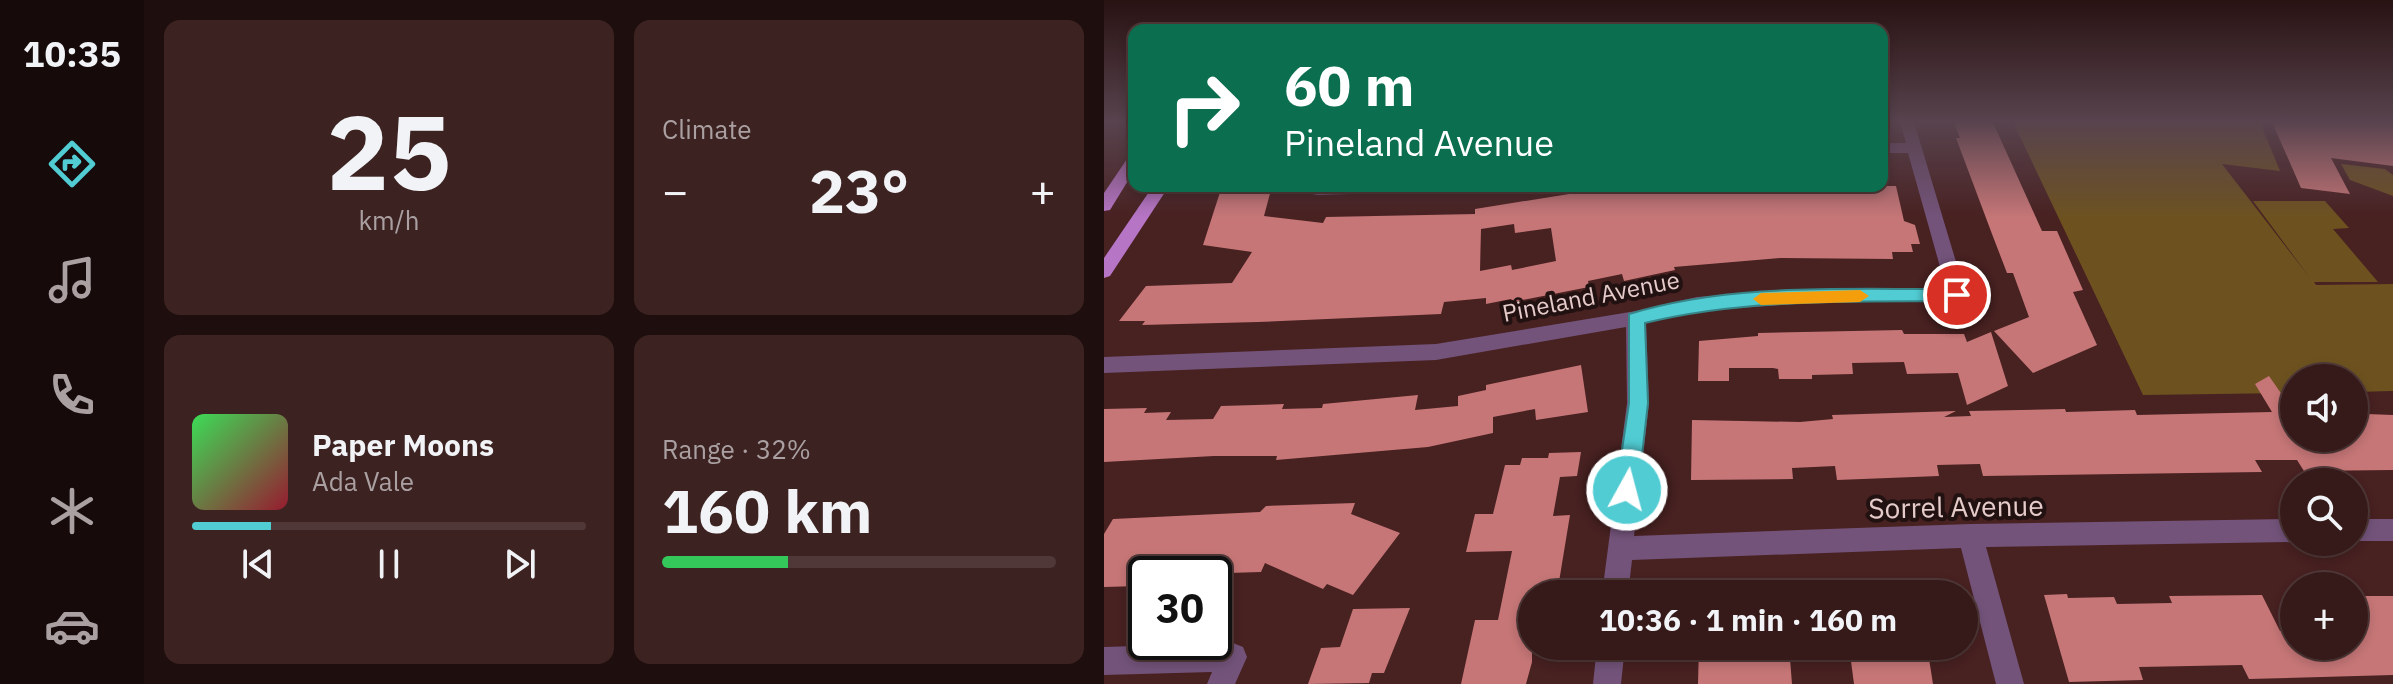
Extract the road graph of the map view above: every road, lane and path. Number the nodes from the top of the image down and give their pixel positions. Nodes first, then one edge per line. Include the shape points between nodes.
1 (1916, 154) edge
2 (1128, 168) edge
3 (1157, 192) edge
4 (1104, 206) edge
5 (1104, 272) edge
6 (1636, 318) junction
7 (1104, 365) edge
8 (2368, 530) edge
9 (2393, 530) edge
10 (2280, 531) edge
11 (1970, 536) junction
12 (1620, 548) junction
13 (1617, 580) edge
14 (1610, 660) edge
15 (1104, 661) edge
16 (1221, 684) edge
17 (1607, 684) edge
18 (2010, 684) edge

1 - 6 street, Pineland Avenue via 1957,295 1810,296 1697,304
2 - 4 main road
3 - 5 main road
6 - 7 street, Pineland Avenue via 1436,352
6 - 12 street via 1638,403
8 - 9 street
10 - 11 street, Sorrel Avenue
11 - 12 street, Sorrel Avenue
11 - 18 street
12 - 13 street
14 - 17 street
15 - 16 street via 1233,657

